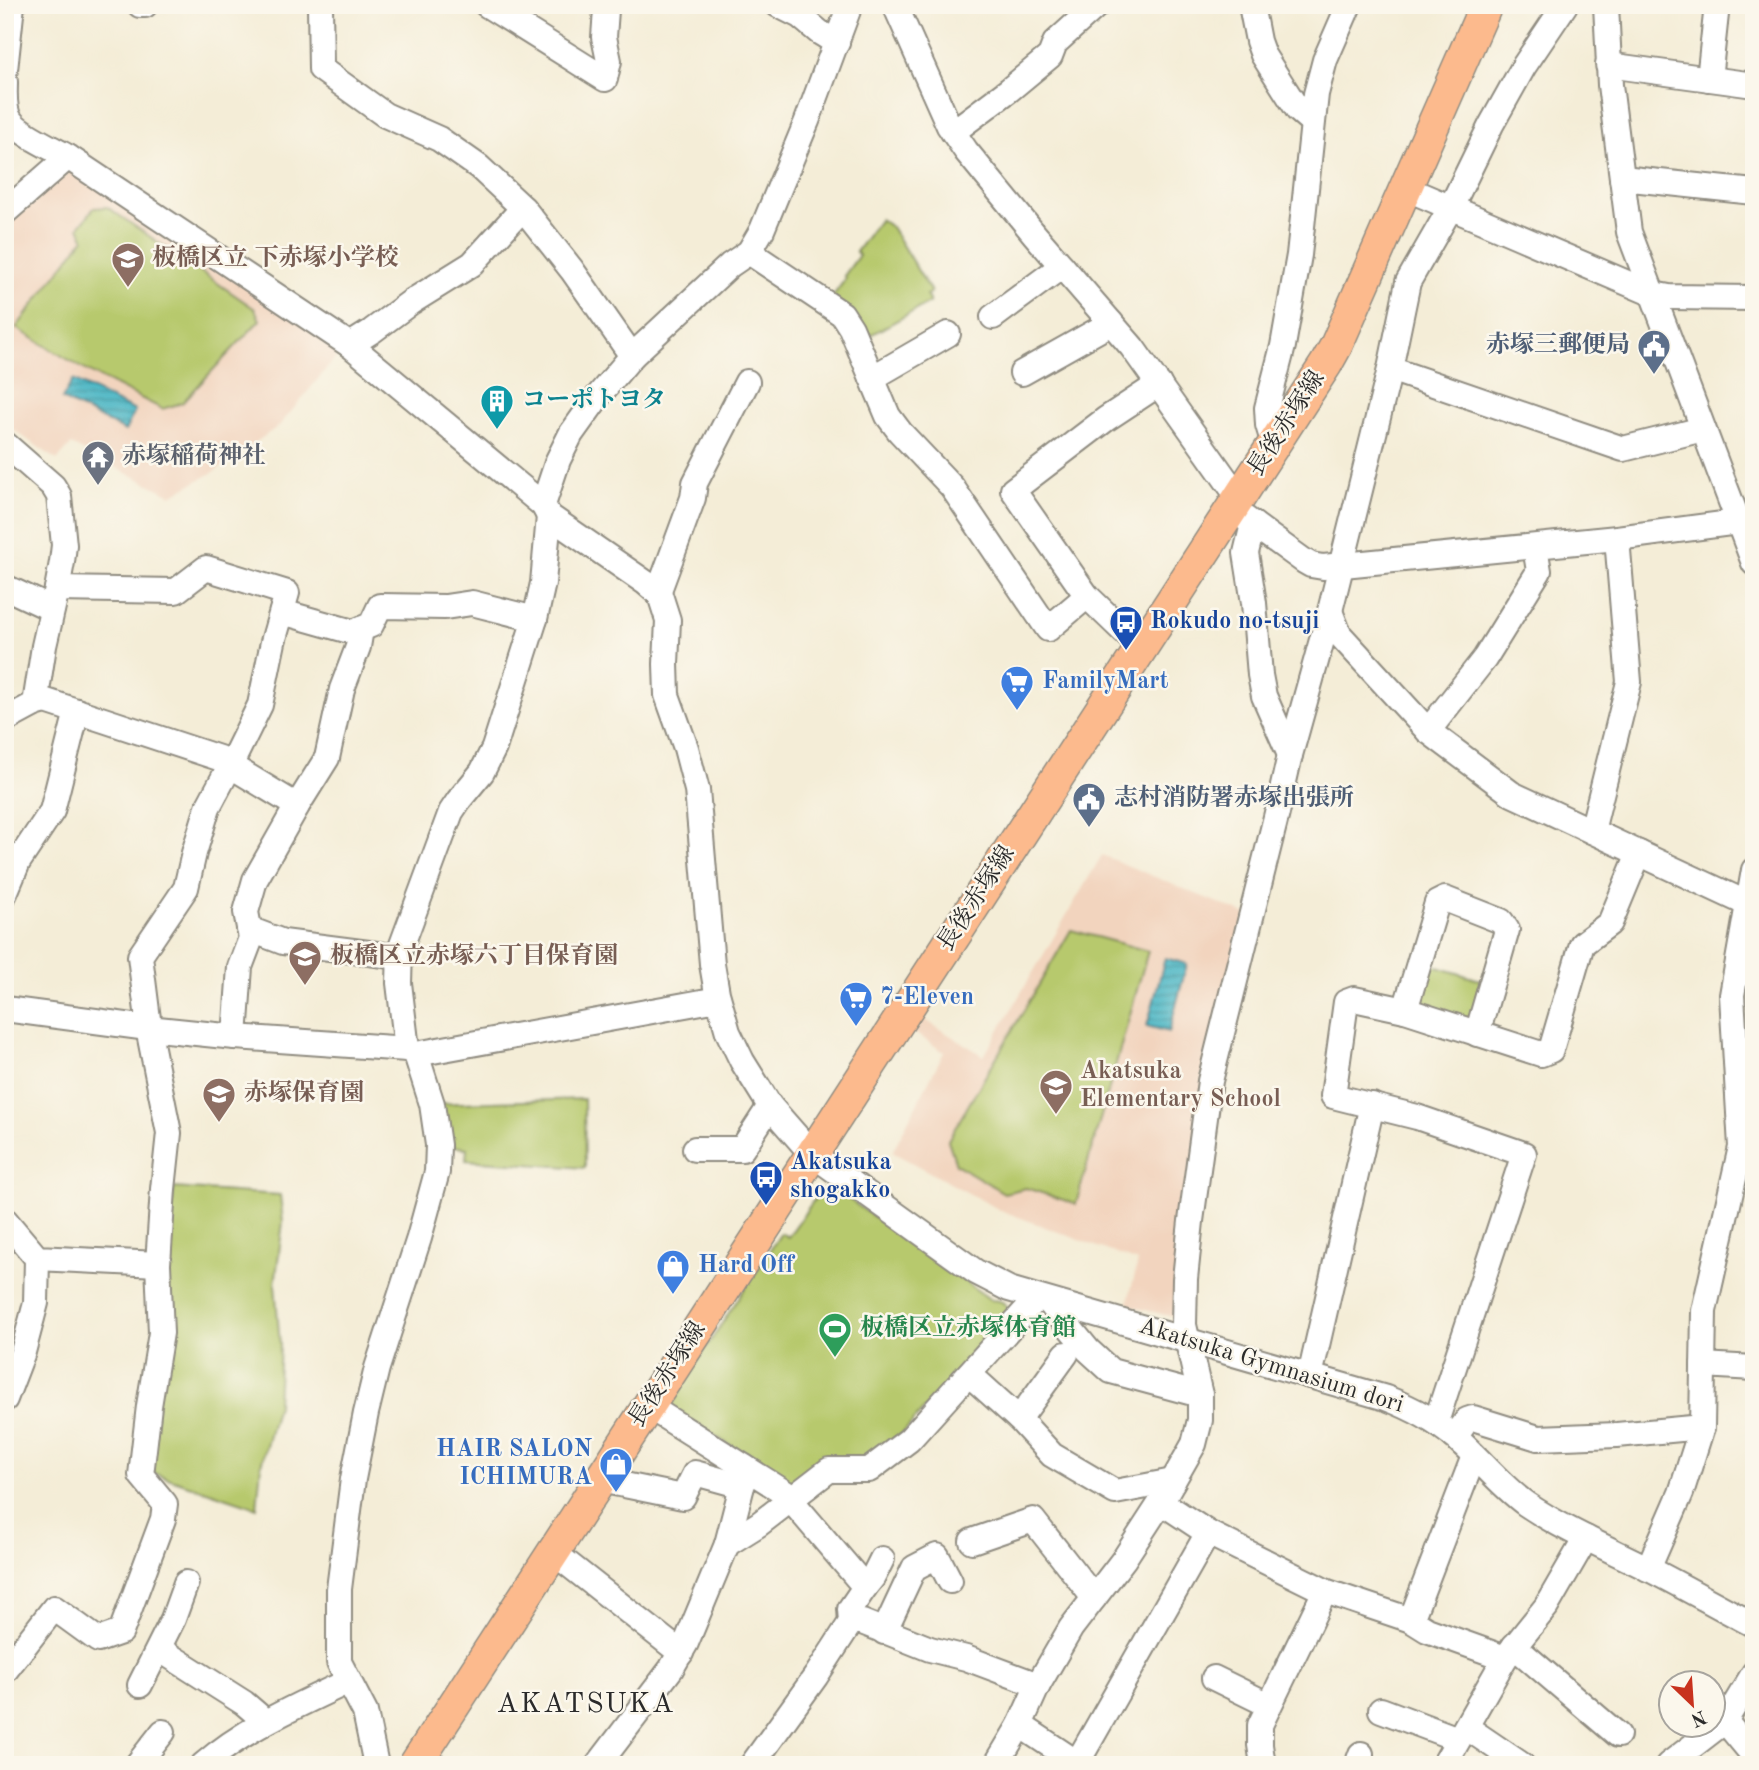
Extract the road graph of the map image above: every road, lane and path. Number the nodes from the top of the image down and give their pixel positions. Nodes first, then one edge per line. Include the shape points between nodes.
1 (12, 5) edge
2 (140, 5) edge
3 (145, 5) edge
4 (320, 5) edge
5 (487, 5) edge
6 (608, 5) edge
7 (778, 5) edge
8 (850, 5) edge
9 (895, 5) edge
10 (1097, 5) edge
11 (1251, 5) edge
12 (1349, 5) edge
13 (1486, 5) edge
14 (1566, 5) edge
15 (1606, 5) edge
16 (1717, 5) edge
17 (837, 43) junction
18 (1608, 65) junction
19 (5, 70) edge
20 (1709, 79) junction
21 (5, 82) edge
22 (1754, 85) edge
23 (1312, 122) junction
24 (953, 132) junction
25 (68, 157) junction
26 (1622, 178) junction
27 (1405, 188) junction
28 (1754, 192) edge
29 (523, 208) junction
30 (1451, 208) junction
31 (5, 212) edge
32 (749, 252) junction
33 (1062, 266) junction
34 (1366, 277) junction
35 (1653, 294) junction
36 (1754, 298) edge
37 (1404, 299) junction
38 (993, 317) dead end
39 (1111, 323) junction
40 (948, 334) dead end
41 (350, 345) junction
42 (632, 356) junction
43 (1390, 369) junction
44 (1022, 373) dead end
45 (872, 378) junction
46 (747, 382) dead end
47 (1158, 384) junction
48 (1703, 429) junction
49 (5, 444) edge
50 (1274, 445) junction
51 (1241, 510) junction
52 (546, 511) junction
53 (1746, 522) edge
54 (1616, 538) junction
55 (1535, 547) junction
56 (1754, 563) edge
57 (1340, 566) junction
58 (5, 587) edge
59 (658, 593) junction
60 (1087, 596) junction
61 (55, 599) junction
62 (1329, 611) junction
63 (282, 612) junction
64 (535, 619) junction
65 (361, 629) junction
66 (1141, 648) junction
67 (35, 705) junction
68 (77, 711) junction
69 (5, 716) edge
70 (1428, 731) junction
71 (1290, 755) junction
72 (231, 765) junction
73 (297, 806) junction
74 (1592, 831) junction
75 (1639, 853) junction
76 (12, 859) edge
77 (1754, 870) edge
78 (5, 893) edge
79 (1748, 904) junction
80 (249, 929) junction
81 (400, 957) junction
82 (717, 996) junction
83 (5, 1010) edge
84 (1405, 1010) junction
85 (148, 1028) junction
86 (1476, 1034) junction
87 (235, 1037) junction
88 (412, 1051) junction
89 (1745, 1085) edge
90 (1372, 1105) junction
91 (770, 1106) junction
92 (695, 1149) dead end
93 (811, 1154) junction
94 (5, 1220) edge
95 (37, 1258) junction
96 (158, 1264) junction
97 (1042, 1299) junction
98 (1188, 1341) junction
99 (1079, 1352) junction
100 (1703, 1365) junction
101 (1754, 1368) edge
102 (969, 1374) junction
103 (1310, 1376) junction
104 (1200, 1395) junction
105 (5, 1399) edge
106 (648, 1406) junction
107 (1019, 1419) junction
108 (1702, 1427) junction
109 (1445, 1429) junction
110 (1474, 1456) junction
111 (743, 1477) junction
112 (600, 1480) junction
113 (1167, 1491) junction
114 (790, 1499) junction
115 (1208, 1532) junction
116 (1586, 1538) junction
117 (972, 1541) dead end
118 (727, 1544) junction
119 (553, 1552) junction
120 (882, 1559) dead end
121 (1648, 1569) junction
122 (950, 1581) dead end
123 (186, 1583) dead end
124 (865, 1587) junction
125 (1325, 1591) junction
126 (1094, 1598) junction
127 (1411, 1619) junction
128 (851, 1622) junction
129 (1754, 1625) edge
130 (884, 1632) junction
131 (159, 1648) junction
132 (1510, 1652) junction
133 (681, 1653) junction
134 (5, 1671) edge
135 (1754, 1673) edge
136 (1214, 1678) dead end
137 (349, 1681) junction
138 (140, 1685) dead end
139 (1038, 1685) junction
140 (1269, 1705) junction
141 (1381, 1710) dead end
142 (1728, 1716) edge
143 (262, 1724) junction
144 (1020, 1725) junction
145 (1728, 1725) edge
146 (163, 1732) dead end
147 (1462, 1733) junction
148 (1618, 1735) dead end
149 (1703, 1738) edge
150 (1754, 1756) edge
151 (1079, 1764) edge
152 (137, 1765) edge
153 (203, 1765) edge
154 (376, 1765) edge
155 (415, 1765) edge
156 (598, 1765) edge
157 (752, 1765) edge
158 (996, 1765) edge
159 (1263, 1765) edge
160 (1444, 1765) edge
161 (1522, 1765) edge
162 (1668, 1765) edge

1 - 19 street
2 - 3 street
4 - 29 street via 321,69 385,115 439,139 479,167
5 - 6 street via 605,79
7 - 17 street
8 - 17 street
9 - 24 street
10 - 24 street via 1055,43 1050,56
11 - 23 street via 1263,55 1298,110
12 - 23 street via 1325,60
13 - 27 main road, 長後赤塚線
14 - 30 street via 1524,66
15 - 18 street
16 - 20 street
17 - 32 street
18 - 20 street
18 - 26 street
20 - 22 street
21 - 25 street via 10,120
23 - 50 street via 1299,255 1267,408
24 - 33 street
25 - 31 street
25 - 41 street
26 - 28 street
26 - 35 street via 1629,232
27 - 30 street
27 - 34 main road, 長後赤塚線
29 - 41 street via 472,264
29 - 42 street
30 - 35 street
30 - 37 street via 1408,282
32 - 42 street
32 - 45 street via 842,314
33 - 38 street
33 - 39 street
34 - 37 street
34 - 50 main road, 長後赤塚線 via 1336,346
35 - 36 street
35 - 48 street
37 - 43 street
39 - 44 street
39 - 47 street
40 - 45 street
41 - 52 street
42 - 52 street via 571,434 558,460
43 - 48 street via 1623,449
43 - 57 street
45 - 60 street via 888,416 952,487 1048,629
46 - 59 street via 695,483
47 - 51 street
47 - 60 street via 1013,490
48 - 53 street
49 - 61 street via 59,496 64,545
50 - 51 main road, 長後赤塚線
51 - 57 street via 1311,565
51 - 66 main road, 長後赤塚線
51 - 71 street via 1264,696
52 - 59 street
52 - 64 street via 543,583
53 - 54 street
53 - 56 street
54 - 55 street
54 - 74 street via 1629,682
55 - 57 street
55 - 70 street via 1539,571 1485,658
57 - 62 street
58 - 61 street
59 - 82 street, Akatsuka Gymnasium dori via 668,620 667,695 697,790
60 - 66 street
61 - 63 street via 176,591 206,568 287,593
61 - 67 street
62 - 70 street via 1339,634
62 - 71 street
63 - 65 street via 353,632
63 - 72 street via 260,705
64 - 65 street via 472,603 380,606 371,625
64 - 81 street via 494,748 451,812
65 - 73 street via 327,758
66 - 93 main road, 長後赤塚線
67 - 68 street via 46,701
67 - 69 street
68 - 72 street
68 - 76 street via 52,811
70 - 74 street via 1512,793
71 - 98 street via 1210,1081 1185,1279
72 - 73 street
72 - 85 street via 208,807 186,888 141,956
73 - 80 street via 255,880 246,912
74 - 75 street
75 - 79 street
75 - 86 street via 1610,923 1582,944 1551,1050 1541,1054
76 - 78 street
77 - 79 street
79 - 89 street via 1732,995
80 - 81 street via 283,942
80 - 87 street via 251,938 240,967
81 - 88 street via 399,983
82 - 88 street
82 - 91 street, Akatsuka Gymnasium dori via 728,1032
83 - 85 street
84 - 86 street
84 - 86 street via 1437,903 1445,899 1501,921 1507,930
84 - 90 street via 1354,999 1346,1002 1334,1096
85 - 87 street
85 - 96 street via 169,1133
87 - 88 street
88 - 137 street via 432,1104 437,1172 377,1368 353,1479 339,1589 339,1662
89 - 100 street via 1741,1147 1704,1311
90 - 103 street
90 - 109 street via 1524,1154
91 - 92 street via 742,1149
91 - 93 street, Akatsuka Gymnasium dori
93 - 97 street, Akatsuka Gymnasium dori via 986,1278
93 - 106 main road, 長後赤塚線
94 - 95 street
95 - 96 street
95 - 105 street via 36,1303
96 - 134 street via 161,1333 141,1475 165,1504 121,1632 98,1640 54,1608
97 - 98 street, Akatsuka Gymnasium dori
97 - 99 street
97 - 102 street
98 - 103 street, Akatsuka Gymnasium dori
98 - 104 street
99 - 104 street via 1111,1371
99 - 107 street
100 - 101 street
100 - 108 street
102 - 107 street
102 - 114 street via 909,1440 869,1470 829,1470
103 - 109 street, Akatsuka Gymnasium dori via 1386,1398
104 - 113 street via 1194,1444
106 - 111 street
106 - 112 main road, 長後赤塚線
107 - 113 street via 1052,1455 1115,1492
108 - 109 street via 1538,1438 1473,1418
108 - 121 street via 1681,1493
109 - 110 street, Akatsuka Gymnasium dori
110 - 116 street, Akatsuka Gymnasium dori via 1525,1503
110 - 127 street
111 - 112 street via 695,1473 684,1497
111 - 114 street
111 - 118 street
112 - 119 main road, 長後赤塚線
113 - 115 street
113 - 126 street
114 - 118 street
114 - 124 street
115 - 125 street
115 - 151 street
116 - 121 street, Akatsuka Gymnasium dori
116 - 132 street via 1546,1608
117 - 126 street via 1033,1520
118 - 133 street
119 - 133 street
119 - 155 main road, 長後赤塚線
120 - 124 street
121 - 129 street, Akatsuka Gymnasium dori
122 - 130 street via 937,1556 914,1568
123 - 131 street
124 - 128 street via 850,1609
125 - 127 street
125 - 140 street
126 - 139 street
127 - 132 street via 1426,1630
128 - 130 street
128 - 157 street
130 - 139 street
131 - 138 street
131 - 143 street via 244,1703
132 - 147 street
132 - 148 street
133 - 156 street
135 - 142 street
136 - 140 street
137 - 143 street
137 - 154 street via 368,1720
139 - 144 street
140 - 159 street via 1260,1725
141 - 147 street
143 - 153 street
144 - 151 street
144 - 158 street
145 - 150 street
146 - 152 street
147 - 160 street
147 - 161 street
149 - 162 street

